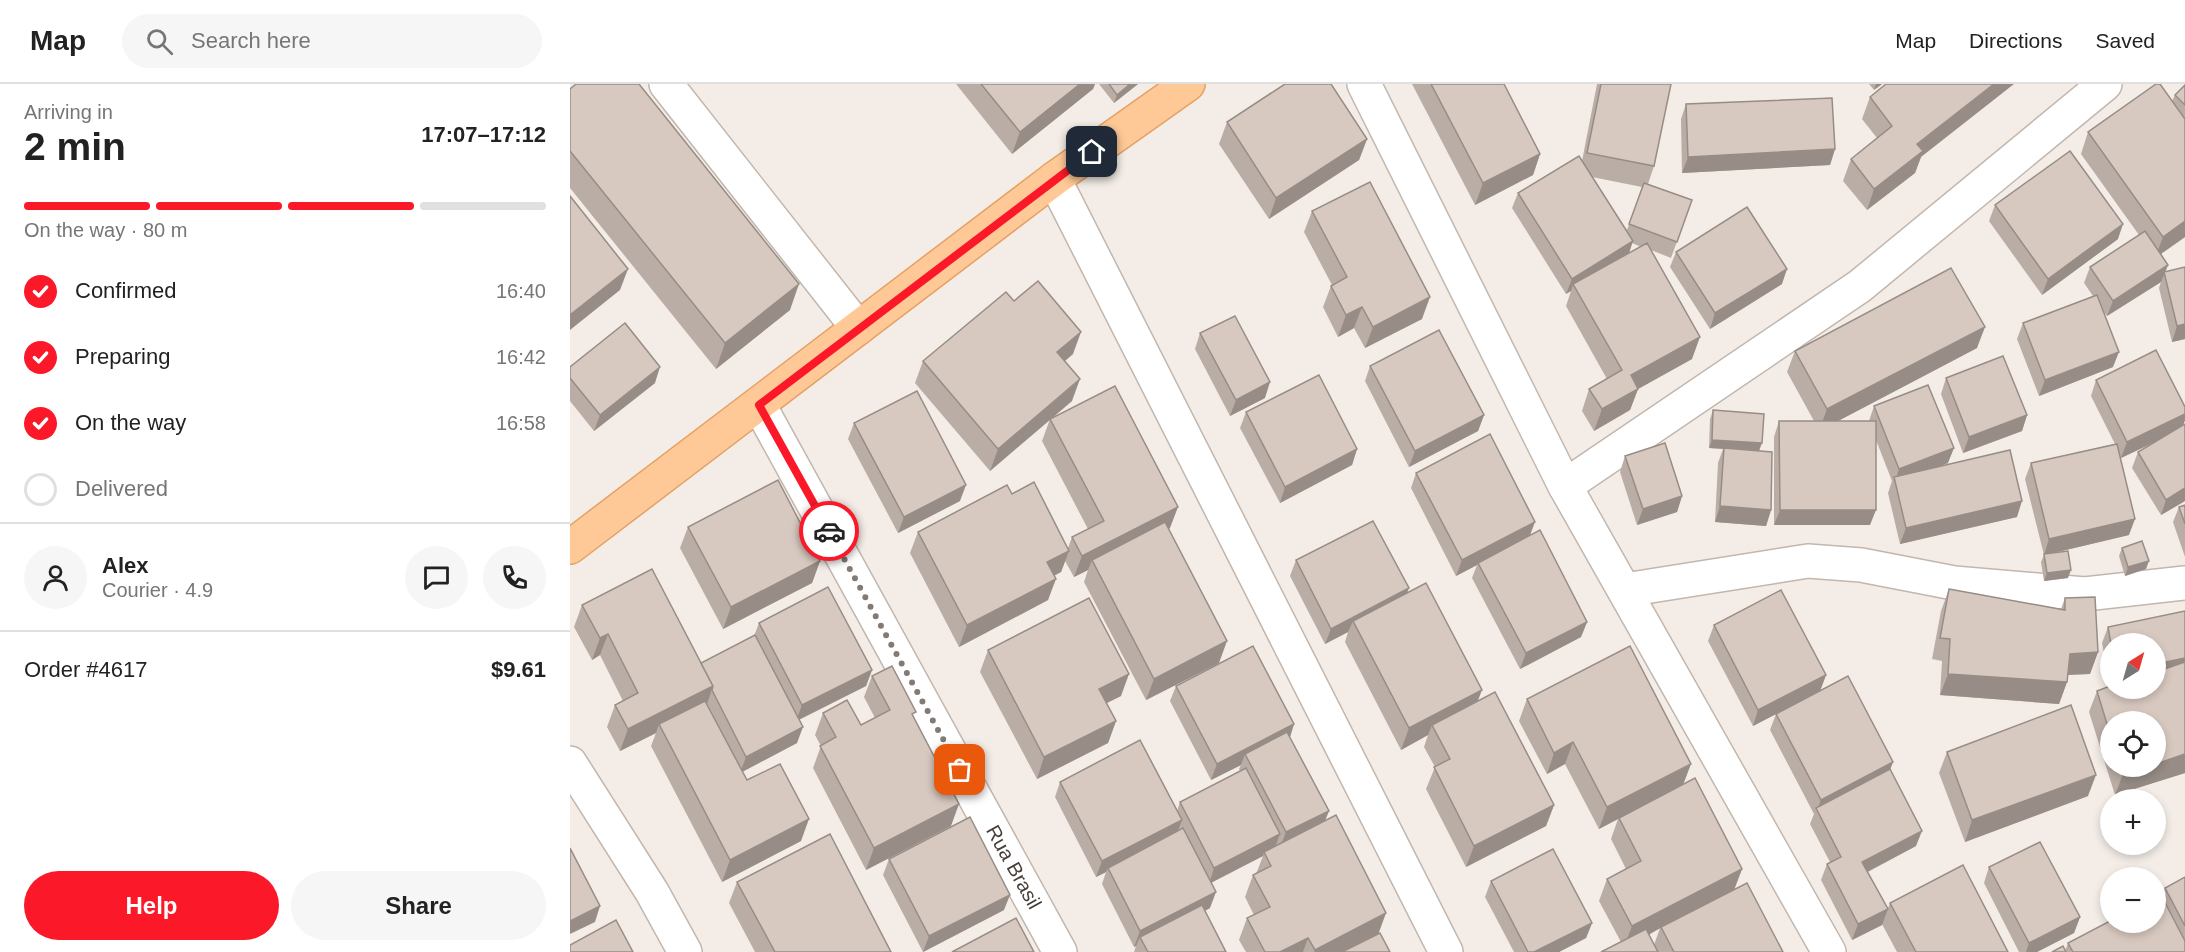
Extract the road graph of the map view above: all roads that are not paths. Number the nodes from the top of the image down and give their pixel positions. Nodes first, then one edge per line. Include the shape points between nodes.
1 (666, 84) edge
2 (1188, 84) edge
3 (1364, 84) edge
4 (2105, 84) edge
5 (1054, 179) junction
6 (858, 328) junction
7 (759, 405) junction
8 (1565, 486) junction
9 (570, 548) edge
10 (2185, 583) edge
11 (1625, 590) junction
12 (570, 763) edge
13 (685, 952) edge
14 (1060, 952) edge
15 (1446, 952) edge
16 (1829, 952) edge

1 - 6 street
2 - 5 main road
3 - 8 street
4 - 8 street via 1860,286
5 - 6 main road
5 - 15 street
6 - 7 main road
7 - 9 main road
7 - 14 street, Rua Brasil
8 - 11 street
10 - 11 street via 2085,594 1954,583 1861,565 1808,561
11 - 16 street
12 - 13 street

